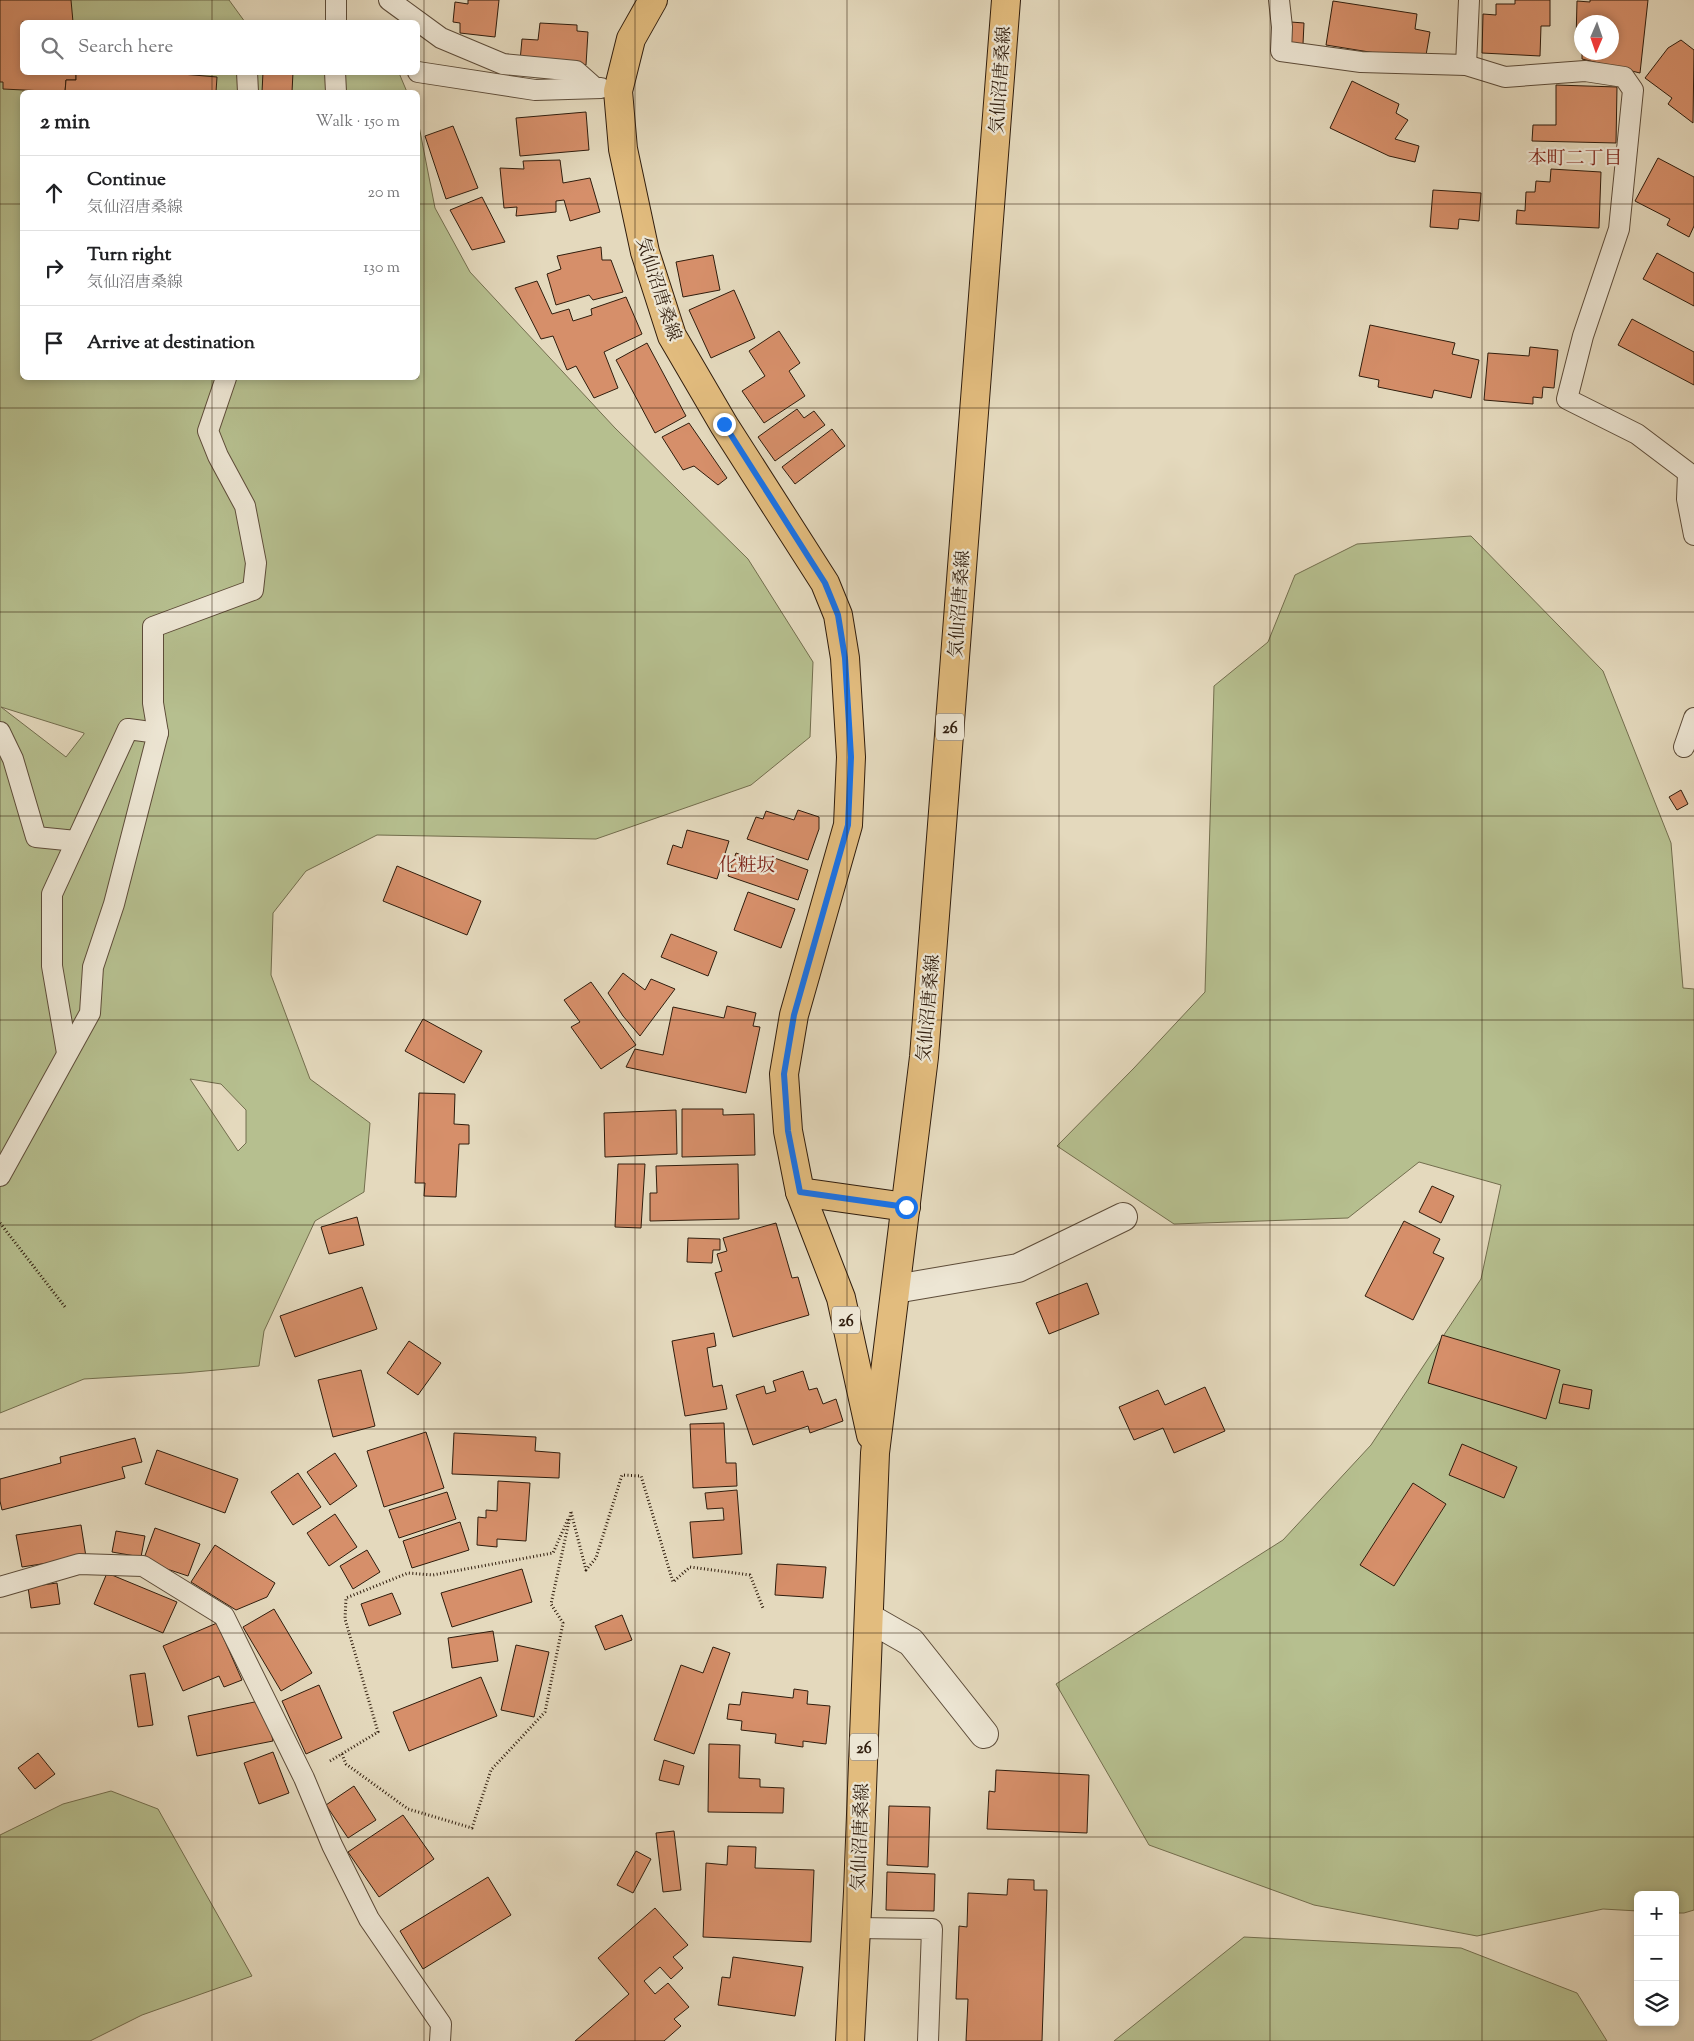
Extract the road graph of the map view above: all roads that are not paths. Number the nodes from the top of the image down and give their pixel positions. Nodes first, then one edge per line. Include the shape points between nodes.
1 (336, 0) edge
2 (389, 0) edge
3 (653, 0) edge
4 (1006, 0) edge
5 (1279, 0) edge
6 (1469, 0) edge
7 (336, 20) edge
8 (416, 20) edge
9 (420, 23) edge
10 (1466, 65) junction
11 (420, 72) edge
12 (247, 75) edge
13 (335, 75) edge
14 (606, 89) junction
15 (248, 90) edge
16 (336, 90) edge
17 (225, 380) edge
18 (1691, 476) edge
19 (1694, 535) edge
20 (1694, 718) edge
21 (0, 732) edge
22 (158, 733) junction
23 (1684, 747) dead end
24 (76, 841) junction
25 (67, 1053) junction
26 (0, 1176) edge
27 (800, 1192) junction
28 (906, 1207) junction
29 (1123, 1217) dead end
30 (896, 1287) junction
31 (875, 1453) junction
32 (0, 1587) edge
33 (869, 1618) junction
34 (984, 1734) dead end
35 (856, 1928) junction
36 (440, 2041) edge
37 (850, 2041) edge
38 (928, 2041) edge

1 - 7 lane
2 - 8 lane
3 - 14 main road, 気仙沼唐桑線 / 26
4 - 28 main road, 気仙沼唐桑線 / 26 via 924,1057
5 - 10 lane via 1281,51 1361,62
6 - 10 lane
9 - 14 lane via 441,38 503,64 576,71
10 - 18 lane via 1505,77 1585,71 1624,77 1633,90 1619,229 1583,336 1567,399 1637,434
11 - 14 lane via 535,90
12 - 15 lane
13 - 16 lane
14 - 27 main road, 気仙沼唐桑線 / 26 via 623,148 645,252 672,336 825,583 840,624 851,757 848,825 794,1015 784,1074 788,1131
17 - 22 lane via 208,431 244,506 256,563 253,590 153,628 153,703
18 - 19 lane via 1687,499
20 - 23 lane
21 - 24 lane via 13,759 36,837
22 - 24 lane via 128,728
22 - 25 lane via 114,904 93,967 90,1013
24 - 25 lane via 52,894 52,966
25 - 26 lane
27 - 28 main road
27 - 31 main road, 気仙沼唐桑線 / 26 via 841,1298
28 - 30 main road, 気仙沼唐桑線 / 26
29 - 30 street via 1018,1268
30 - 31 main road, 気仙沼唐桑線 / 26
31 - 33 main road, 気仙沼唐桑線 / 26
32 - 36 lane via 79,1564 143,1566 224,1616 369,1919 440,2024
33 - 34 street via 910,1642
33 - 35 main road, 気仙沼唐桑線 / 26
35 - 37 main road, 気仙沼唐桑線 / 26
35 - 38 lane via 932,1930

